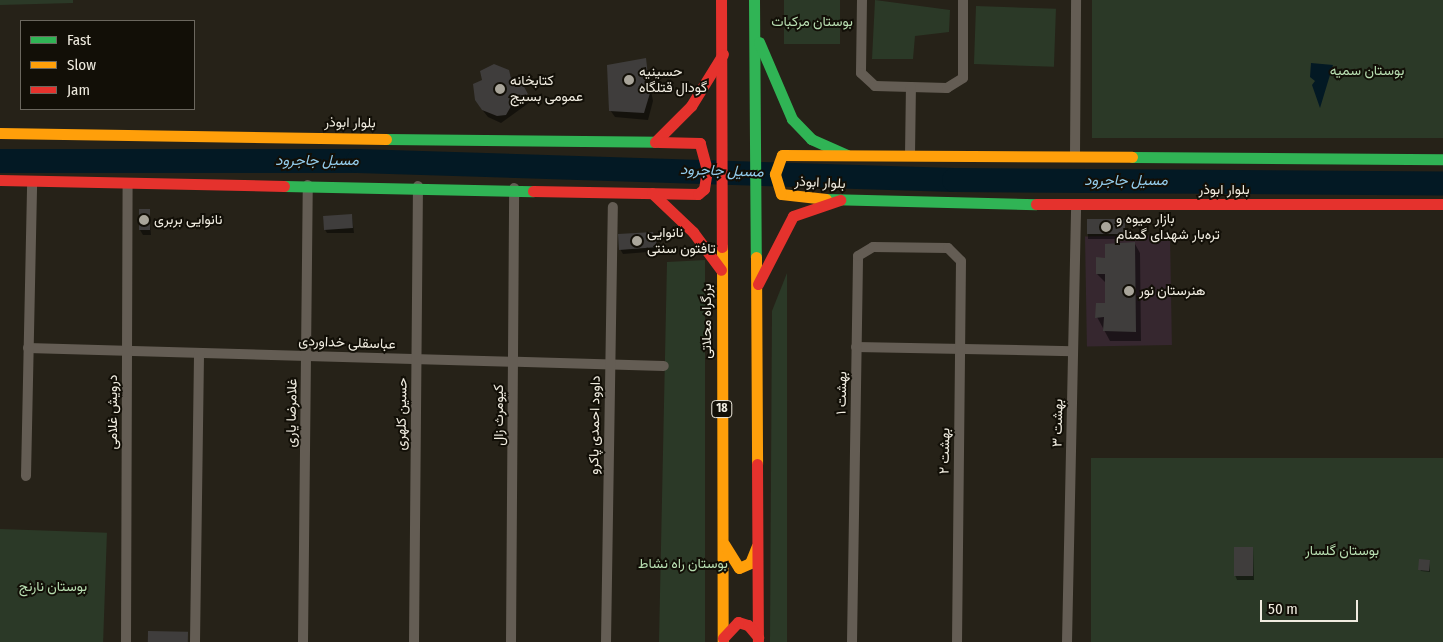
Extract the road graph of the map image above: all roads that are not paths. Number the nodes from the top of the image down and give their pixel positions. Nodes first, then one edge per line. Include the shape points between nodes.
1 (721, 0) edge
2 (754, 0) edge
3 (862, 0) edge
4 (963, 0) edge
5 (1076, 0) edge
6 (754, 28) junction
7 (723, 53) junction
8 (912, 87) junction
9 (0, 133) edge
10 (655, 142) junction
11 (1075, 154) junction
12 (847, 155) junction
13 (910, 155) junction
14 (1443, 159) edge
15 (0, 180) edge
16 (32, 181) junction
17 (128, 182) junction
18 (308, 185) junction
19 (418, 186) junction
20 (514, 188) junction
21 (652, 193) junction
22 (840, 200) junction
23 (1443, 204) edge
24 (1076, 205) junction
25 (613, 207) dead end
26 (961, 261) joint
27 (721, 270) junction
28 (756, 287) junction
29 (856, 347) junction
30 (28, 348) junction
31 (960, 349) junction
32 (127, 351) junction
33 (1073, 351) junction
34 (199, 353) junction
35 (306, 356) junction
36 (417, 359) junction
37 (513, 362) junction
38 (610, 365) junction
39 (664, 366) dead end
40 (26, 476) dead end
41 (723, 543) junction
42 (758, 546) junction
43 (723, 640) edge
44 (758, 640) edge
45 (126, 642) edge
46 (195, 642) edge
47 (303, 642) edge
48 (414, 642) edge
49 (511, 642) edge
50 (606, 642) edge
51 (852, 642) edge
52 (957, 642) edge
53 (1067, 642) edge

1 - 7 main road, بزرگراه محلاتی / 18
2 - 6 main road
3 - 8 street via 861,73 874,86
4 - 8 street via 962,78 947,88
5 - 11 street
6 - 12 main road via 792,120 811,139
6 - 28 main road
7 - 10 main road via 690,106
7 - 27 main road, بزرگراه محلاتی / 18
8 - 13 street
9 - 10 main road, بلوار ابوذر
10 - 21 main road, بلوار ابوذر via 700,143 707,160 706,180 698,194
11 - 13 main road, بلوار ابوذر
11 - 14 main road, بلوار ابوذر
12 - 13 main road, بلوار ابوذر
12 - 22 main road, بلوار ابوذر via 782,155 775,174 781,194
15 - 16 main road
16 - 17 main road
16 - 30 street
17 - 18 main road
17 - 32 street, درویش غلامی
18 - 19 main road
18 - 35 street, غلامرضا یاری
19 - 20 main road
19 - 36 street, حسین کلهری
20 - 21 main road
20 - 37 street, کیومرث زال
21 - 27 main road via 693,232
22 - 24 main road, بلوار ابوذر
22 - 28 main road via 803,209 793,216
23 - 24 main road, بلوار ابوذر
24 - 33 street, بهشت ۳
25 - 38 street, داوود احمدی پاکرو
26 - 29 street, بهشت ۱ via 948,248 873,247 858,256
26 - 31 street, بهشت ۲
27 - 41 main road, بزرگراه محلاتی / 18
28 - 42 main road
29 - 31 street
29 - 51 street, بهشت ۱
30 - 32 street, عباسقلی خداوردی
30 - 40 street
31 - 33 street
31 - 52 street, بهشت ۲
32 - 34 street, عباسقلی خداوردی
32 - 45 street, درویش غلامی
33 - 53 street, بهشت ۳
34 - 35 street, عباسقلی خداوردی
34 - 46 street
35 - 36 street, عباسقلی خداوردی
35 - 47 street, غلامرضا یاری
36 - 37 street, عباسقلی خداوردی
36 - 48 street, حسین کلهری
37 - 38 street, عباسقلی خداوردی
37 - 49 street, کیومرث زال
38 - 39 street, عباسقلی خداوردی
38 - 50 street, داوود احمدی پاکرو
41 - 42 main road via 739,568 750,563
41 - 43 main road, بزرگراه محلاتی / 18
42 - 44 main road
43 - 44 main road via 738,622 748,625

